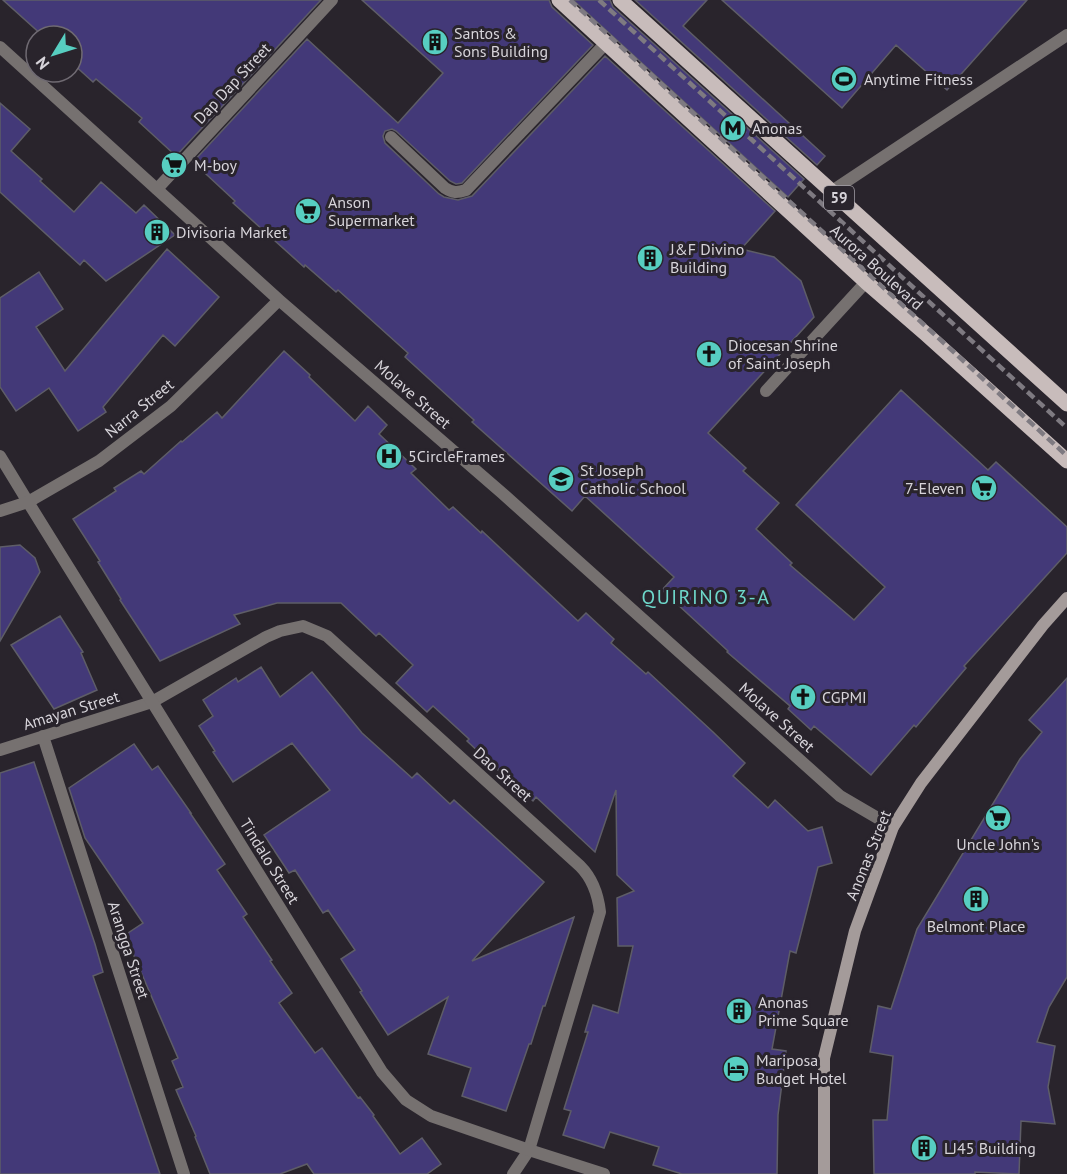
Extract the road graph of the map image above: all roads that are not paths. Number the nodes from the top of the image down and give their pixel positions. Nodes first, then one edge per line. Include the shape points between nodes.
1 (332, 0) edge
2 (559, 0) edge
3 (620, 0) edge
4 (1067, 35) edge
5 (606, 43) junction
6 (0, 46) edge
7 (391, 137) dead end
8 (157, 189) junction
9 (832, 191) junction
10 (866, 282) junction
11 (279, 300) junction
12 (766, 391) dead end
13 (1064, 397) edge
14 (0, 456) edge
15 (1067, 461) edge
16 (28, 502) junction
17 (0, 511) edge
18 (1067, 598) edge
19 (152, 702) junction
20 (43, 736) junction
21 (0, 750) edge
22 (893, 827) junction
23 (529, 1150) junction
24 (184, 1174) edge
25 (513, 1174) edge
26 (604, 1174) edge
27 (824, 1174) edge

1 - 8 street, Dap Dap Street
2 - 5 main road, Aurora Boulevard / 59
3 - 9 main road, Aurora Boulevard / 59
4 - 9 street
5 - 7 street via 466,190 457,193 445,188
5 - 10 main road, Aurora Boulevard / 59
6 - 8 street, Molave Street
8 - 11 street, Molave Street
9 - 13 main road, Aurora Boulevard / 59
10 - 12 street
10 - 15 main road, Aurora Boulevard / 59
11 - 16 street, Narra Street via 171,406 99,461
11 - 22 street, Molave Street via 502,493 840,796
14 - 16 street, Tindalo Street
16 - 17 street, Narra Street
16 - 19 street, Tindalo Street
18 - 22 main road, Anonas Street via 933,766
19 - 20 street, Amayan Street
19 - 23 street, Tindalo Street via 382,1072 406,1100 431,1116
19 - 23 street, Dao Street via 266,637 303,627 327,636 588,874 599,897 600,912
20 - 21 street, Amayan Street
20 - 24 street, Arangga Street
22 - 27 main road, Anonas Street via 855,931 824,1058
23 - 25 street, Dao Street
23 - 26 street, Tindalo Street

